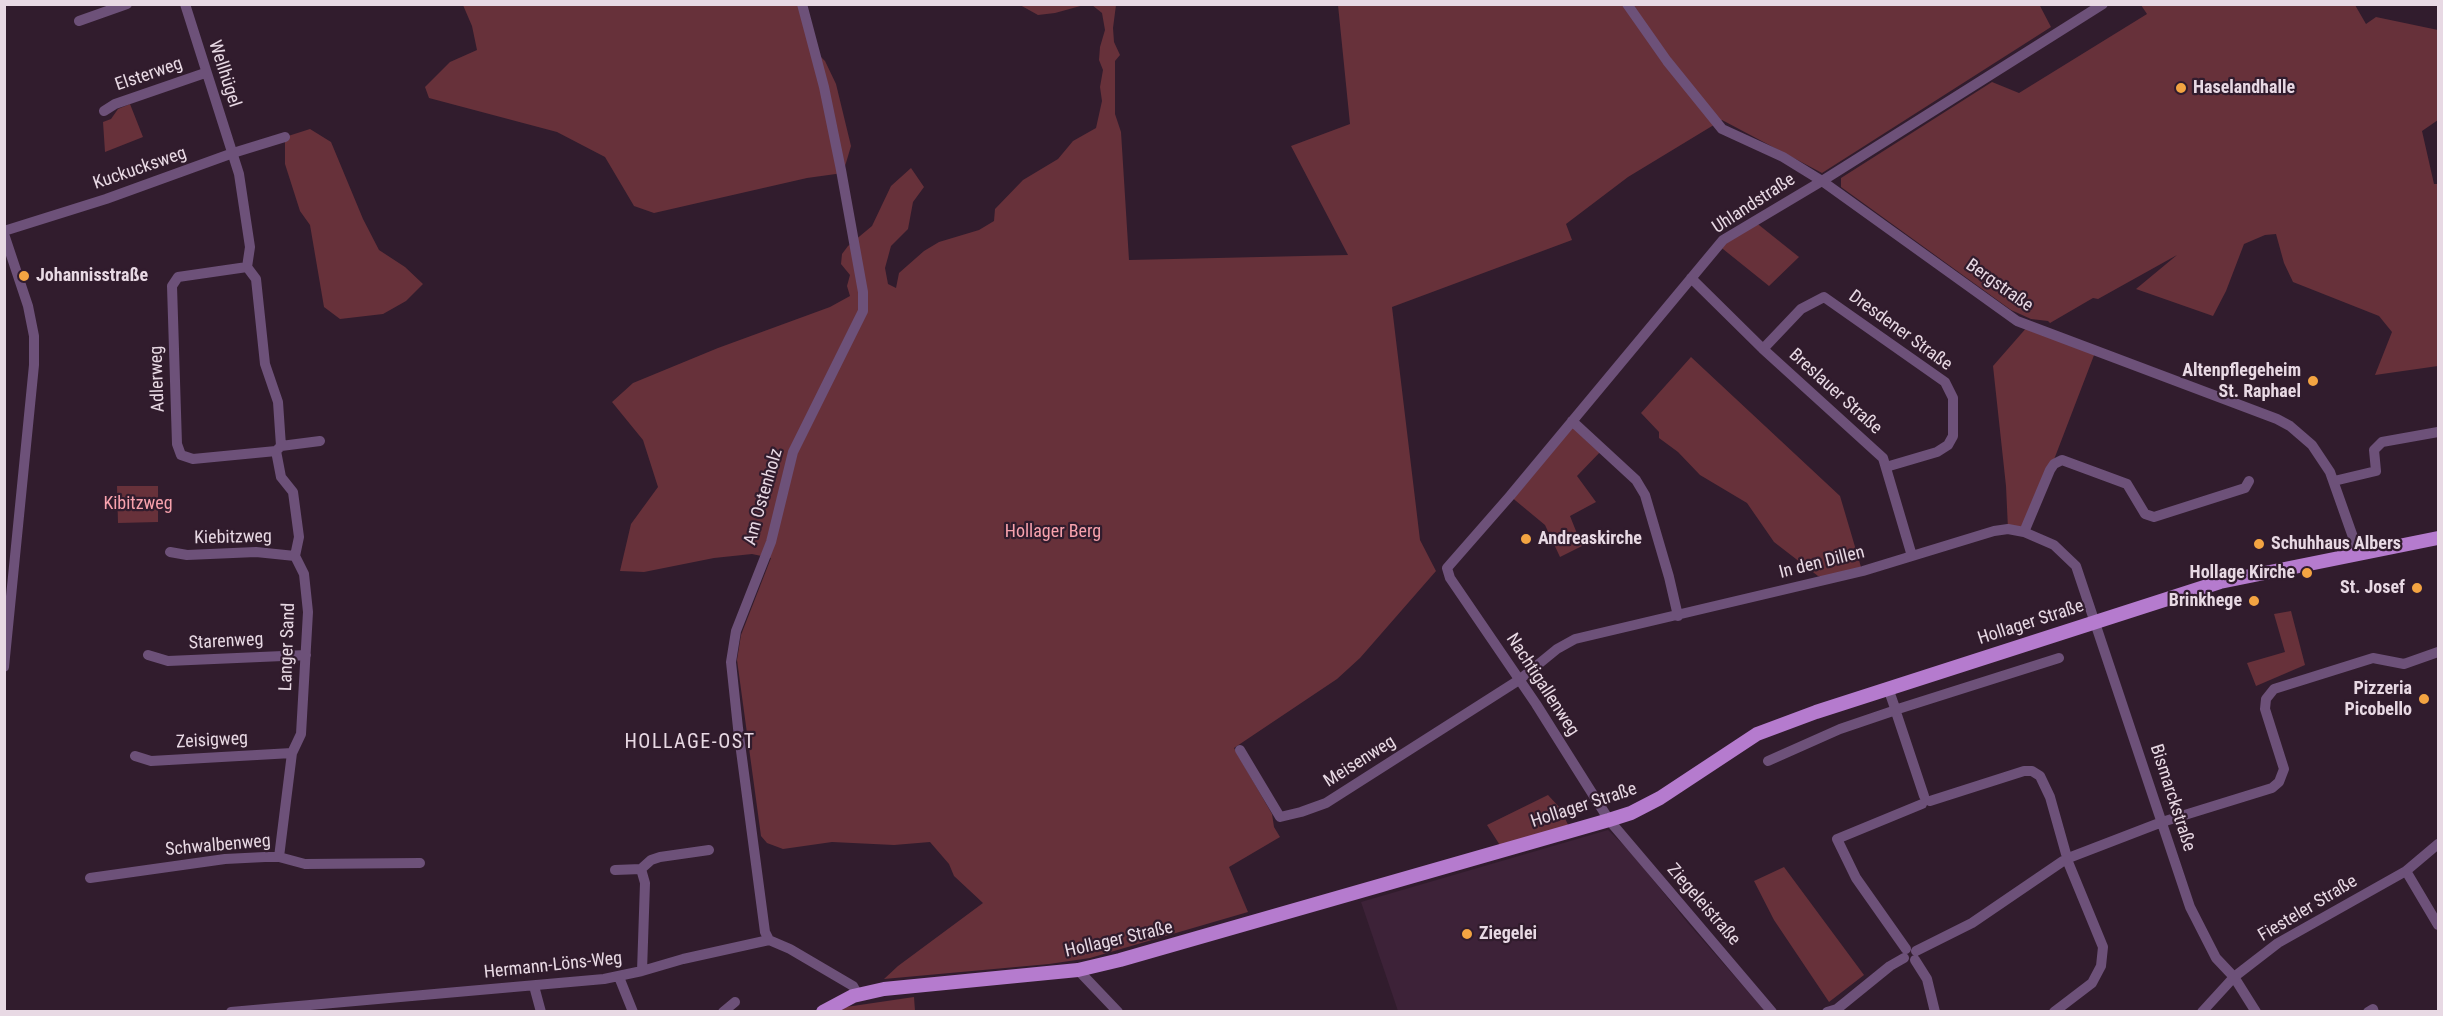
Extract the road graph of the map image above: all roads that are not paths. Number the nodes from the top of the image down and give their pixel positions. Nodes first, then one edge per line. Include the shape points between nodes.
1 (127, 4) edge
2 (185, 4) edge
3 (802, 4) edge
4 (1627, 4) edge
5 (2103, 4) edge
6 (79, 21) dead end
7 (206, 73) junction
8 (104, 111) dead end
9 (285, 137) dead end
10 (233, 153) junction
11 (1822, 181) junction
12 (4, 232) edge
13 (247, 267) junction
14 (1691, 278) junction
15 (1763, 349) junction
16 (1572, 421) junction
17 (2439, 432) edge
18 (320, 441) dead end
19 (279, 449) junction
20 (1886, 467) junction
21 (2249, 481) dead end
22 (2334, 481) junction
23 (2024, 532) junction
24 (2439, 538) edge
25 (170, 552) dead end
26 (2359, 554) junction
27 (295, 555) junction
28 (1912, 556) junction
29 (1447, 568) joint
30 (1678, 616) junction
31 (2096, 621) junction
32 (2439, 652) edge
33 (148, 655) dead end
34 (306, 655) junction
35 (2059, 658) dead end
36 (4, 667) edge
37 (1519, 680) junction
38 (1888, 688) junction
39 (1896, 710) junction
40 (1240, 750) dead end
41 (292, 753) junction
42 (135, 756) dead end
43 (1768, 761) dead end
44 (1926, 801) junction
45 (1609, 820) junction
46 (2162, 822) junction
47 (2439, 844) edge
48 (709, 850) dead end
49 (279, 857) junction
50 (2067, 858) junction
51 (420, 863) dead end
52 (640, 869) junction
53 (615, 870) dead end
54 (2406, 871) junction
55 (90, 878) dead end
56 (2439, 925) edge
57 (770, 940) junction
58 (1910, 955) junction
59 (1078, 970) junction
60 (642, 971) junction
61 (619, 977) junction
62 (2234, 977) junction
63 (534, 986) junction
64 (858, 995) junction
65 (735, 1002) dead end
66 (231, 1011) edge
67 (541, 1011) edge
68 (633, 1011) edge
69 (723, 1011) edge
70 (823, 1011) edge
71 (1118, 1011) edge
72 (1772, 1011) edge
73 (1827, 1011) edge
74 (1935, 1011) edge
75 (2054, 1011) edge
76 (2202, 1011) edge
77 (2256, 1011) edge
78 (2367, 1011) edge
79 (2374, 1011) edge

1 - 6 street
2 - 7 street, Wellhügel
3 - 57 street, Am Ostenholz via 841,170 863,311 793,452 771,542 736,631 731,662 757,877 765,932
4 - 11 street, Bergstraße via 1722,129 1783,157
5 - 11 street, Uhlandstraße
7 - 8 street, Elsterweg
7 - 10 street, Wellhügel
9 - 10 street, Kuckucksweg
10 - 12 street, Kuckucksweg
10 - 13 street, Langer Sand via 250,247
11 - 14 street, Uhlandstraße via 1723,240
11 - 22 street, Bergstraße via 2017,321 2290,426 2312,445
12 - 36 street via 34,336
13 - 19 street, Langer Sand via 256,279 265,364 278,402
13 - 19 street, Adlerweg via 178,277 172,286 177,444 181,455 193,459
14 - 15 street, Breslauer Straße
14 - 16 street, Uhlandstraße
15 - 20 street, Breslauer Straße via 1883,458
15 - 20 street, Dresdener Straße via 1801,309 1824,297 1945,382 1953,398 1953,436 1948,445
16 - 29 street, Uhlandstraße
16 - 30 street via 1641,488
17 - 22 street via 2382,442 2373,450 2376,471
18 - 19 street
19 - 27 street, Langer Sand via 281,477 293,492 299,537
20 - 28 street, Breslauer Straße
21 - 23 street via 2244,488 2154,517 2145,514 2127,484 2062,460 2050,470
22 - 26 street, Bergstraße
23 - 28 street, In den Dillen via 1994,531
23 - 31 street, In den Dillen via 2054,545 2076,566
24 - 26 main road, Hollager Straße
25 - 27 street, Kiebitzweg
26 - 31 main road, Hollager Straße via 2220,582
27 - 34 street, Langer Sand via 304,574 308,612
28 - 30 street, In den Dillen
29 - 37 street, Nachtigallenweg
30 - 37 street, In den Dillen via 1575,639
31 - 38 main road, Hollager Straße
31 - 46 street, Bismarckstraße
32 - 46 street via 2404,664 2373,658 2274,689 2266,699 2265,709 2284,769 2279,782 2272,788
33 - 34 street, Starenweg via 168,661
34 - 41 street, Langer Sand via 301,734
35 - 39 street
37 - 40 street, Meisenweg via 1326,803 1289,816 1280,817
37 - 45 street, Nachtigallenweg
38 - 39 street
38 - 45 main road, Hollager Straße via 1757,734 1660,798
39 - 43 street via 1840,729
39 - 44 street
41 - 42 street, Zeisigweg via 151,761
41 - 49 street, Langer Sand
44 - 50 street via 2032,771 2040,776 2050,797
44 - 58 street via 1837,839 1856,878
45 - 59 main road, Hollager Straße
45 - 72 street, Ziegeleistraße
46 - 50 street
46 - 62 street, Bismarckstraße via 2201,931 2216,958
47 - 54 street, Fiesteler Straße
48 - 52 street via 660,857
49 - 51 street, Schwalbenweg via 305,864
49 - 55 street, Schwalbenweg via 225,859
50 - 58 street via 1972,923
50 - 75 street via 2103,947 2101,966 2092,983
52 - 53 street
52 - 60 street via 645,883
54 - 56 street
54 - 62 street, Fiesteler Straße via 2278,943
57 - 60 street, Hermann-Löns-Weg
57 - 64 street via 853,987
58 - 73 street via 1890,966 1837,1009
58 - 74 street via 1927,979
59 - 64 main road, Hollager Straße via 884,989
59 - 71 street
60 - 61 street, Hermann-Löns-Weg
61 - 63 street, Hermann-Löns-Weg
61 - 68 street
62 - 76 street, Fiesteler Straße
62 - 77 street, Bismarckstraße
63 - 66 street, Hermann-Löns-Weg
63 - 67 street
64 - 70 main road, Hollager Straße
65 - 69 street
78 - 79 street

